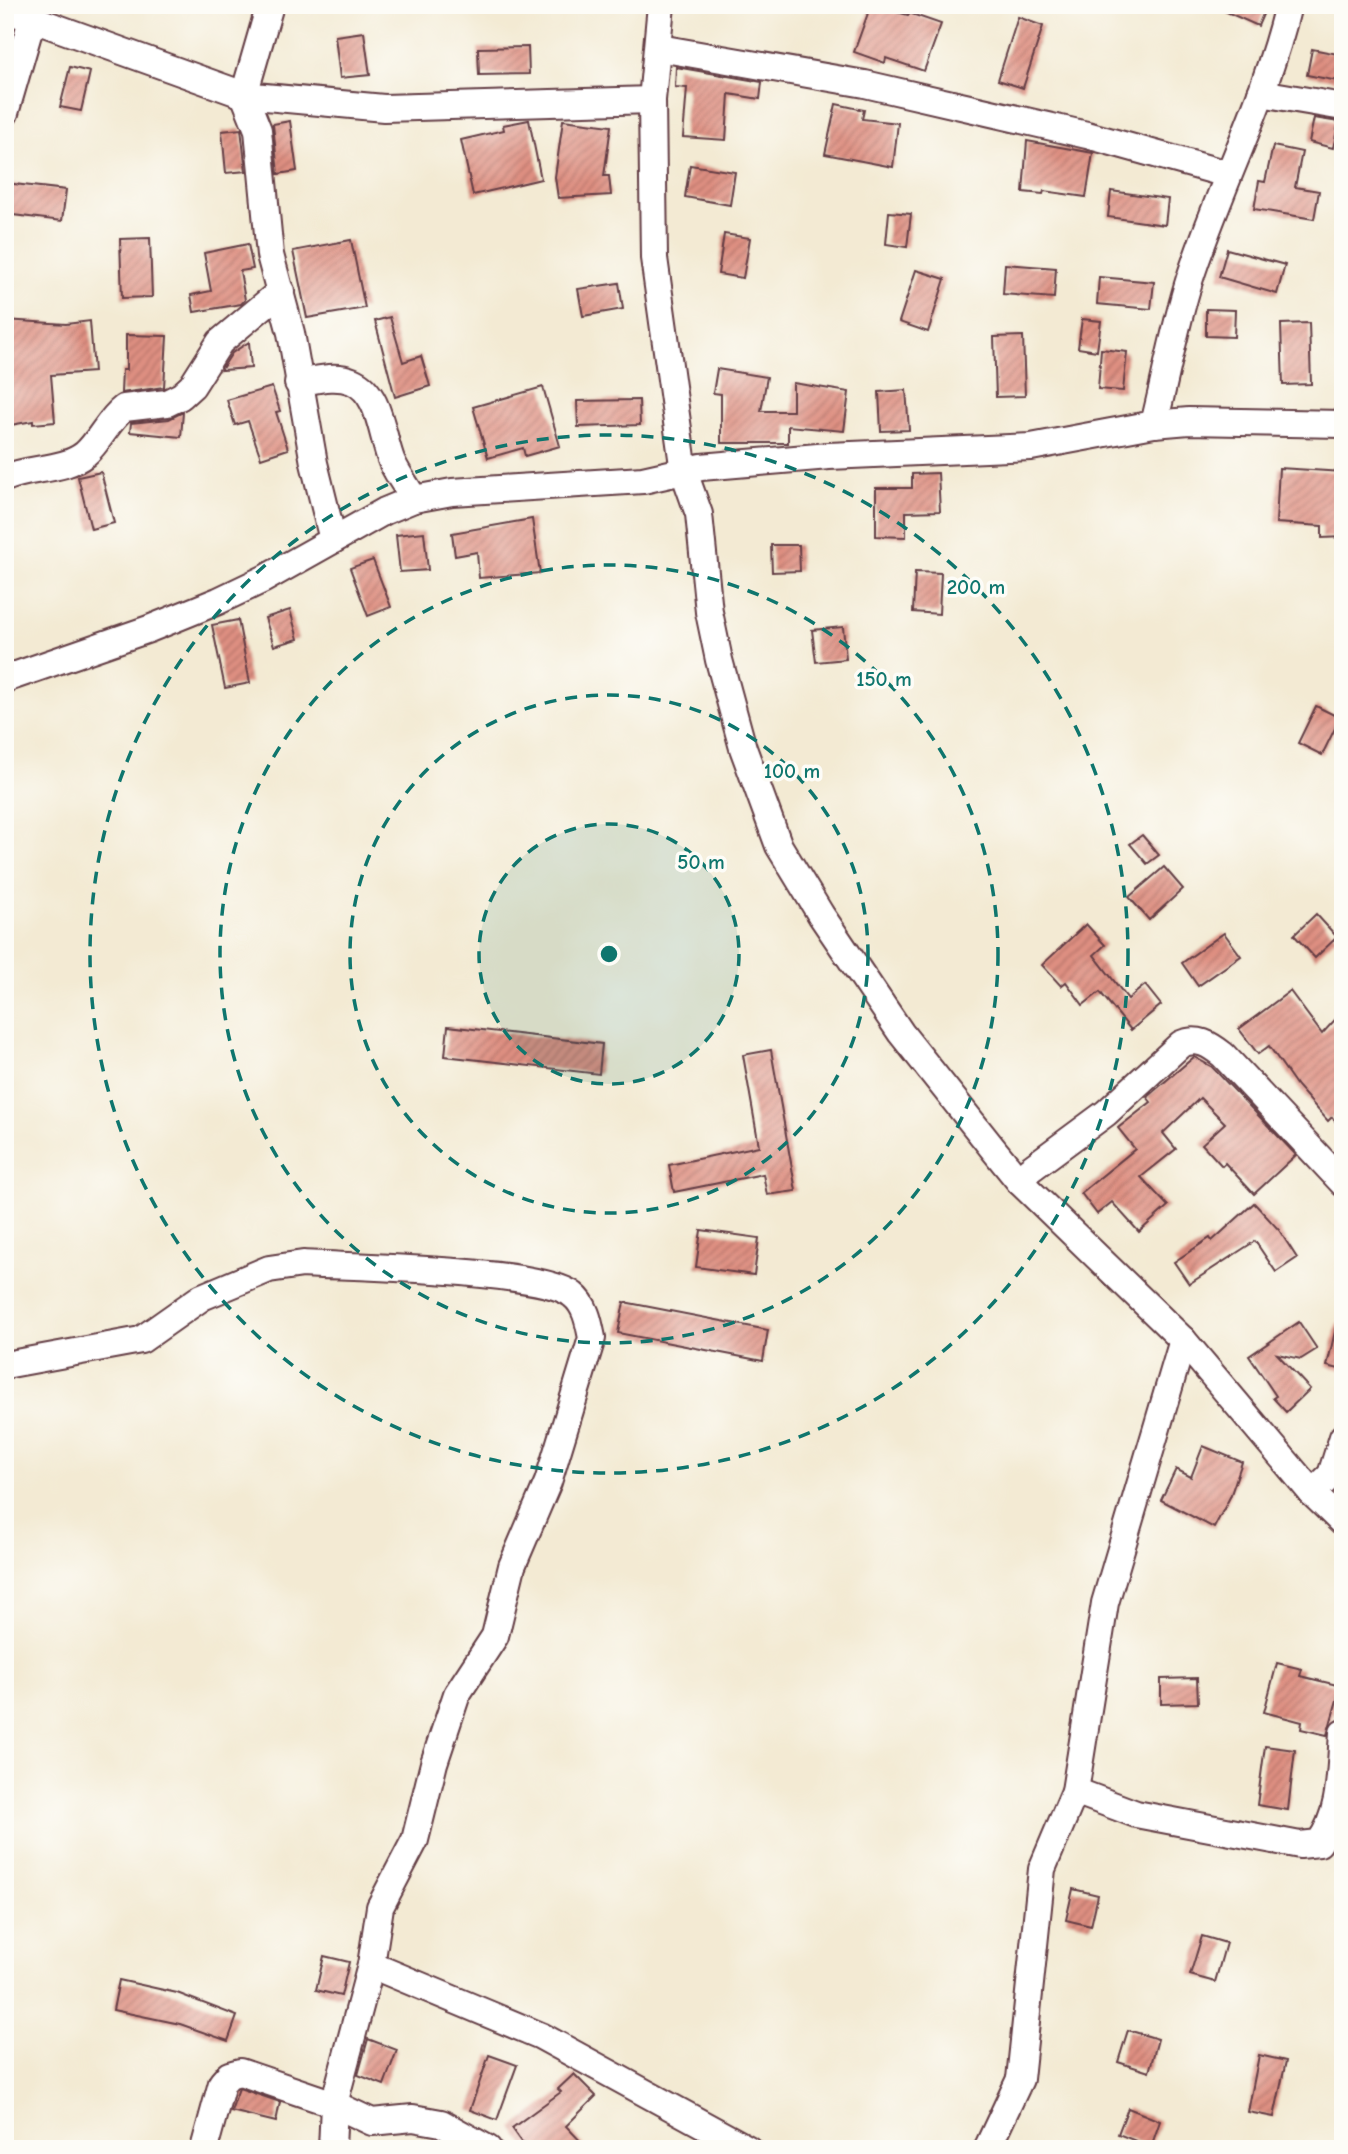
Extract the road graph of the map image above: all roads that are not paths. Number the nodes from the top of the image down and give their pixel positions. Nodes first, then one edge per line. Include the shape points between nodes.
1 (270, 5) edge
2 (661, 5) edge
3 (1288, 5) edge
4 (5, 9) edge
5 (32, 20) junction
6 (659, 48) junction
7 (1261, 93) junction
8 (244, 95) junction
9 (652, 100) junction
10 (1343, 107) edge
11 (5, 113) edge
12 (1227, 174) junction
13 (281, 291) junction
14 (298, 383) junction
15 (1154, 424) junction
16 (1343, 424) edge
17 (684, 472) junction
18 (5, 478) edge
19 (414, 499) junction
20 (333, 540) junction
21 (5, 679) edge
22 (1020, 1181) junction
23 (1343, 1183) edge
24 (1183, 1340) junction
25 (5, 1365) edge
26 (1343, 1437) edge
27 (1312, 1493) junction
28 (1343, 1523) edge
29 (1343, 1733) edge
30 (1075, 1791) junction
31 (371, 1965) junction
32 (334, 2104) junction
33 (204, 2149) edge
34 (332, 2149) edge
35 (488, 2149) edge
36 (748, 2149) edge
37 (987, 2149) edge

1 - 8 street
2 - 6 street
3 - 7 street via 1275,60
4 - 5 street
5 - 8 street
5 - 11 street
6 - 9 street
6 - 12 street via 865,84 1087,135
7 - 10 street
7 - 12 street
8 - 9 street via 384,108
8 - 13 street via 258,130 264,218
9 - 17 street via 654,258
12 - 15 street via 1189,280
13 - 14 street
13 - 18 street via 220,342 181,396 167,403 124,408 85,454 72,462
14 - 19 street via 331,377 365,390 392,461
14 - 20 street
15 - 16 street
15 - 17 street via 1031,447 829,456
17 - 19 street via 632,481 481,489
17 - 22 street via 699,514 709,612 733,713 779,846 901,1033
19 - 20 street
20 - 21 street via 218,601
22 - 23 street via 1191,1040 1202,1041 1223,1055
22 - 24 street
24 - 27 street
24 - 30 street via 1105,1603
25 - 31 street via 141,1339 202,1297 269,1269 303,1264 524,1278 573,1294 588,1316 592,1338 548,1482 512,1566 495,1636 457,1695 415,1840 380,1907
26 - 27 street via 1331,1475
27 - 28 street
29 - 30 street via 1338,1797 1330,1828 1319,1843 1300,1845 1136,1814
30 - 37 street via 1042,1869 1020,2079
31 - 32 street
31 - 36 street via 541,2036
32 - 33 street via 240,2073 229,2076 222,2083
32 - 34 street
32 - 35 street via 372,2122 424,2118

